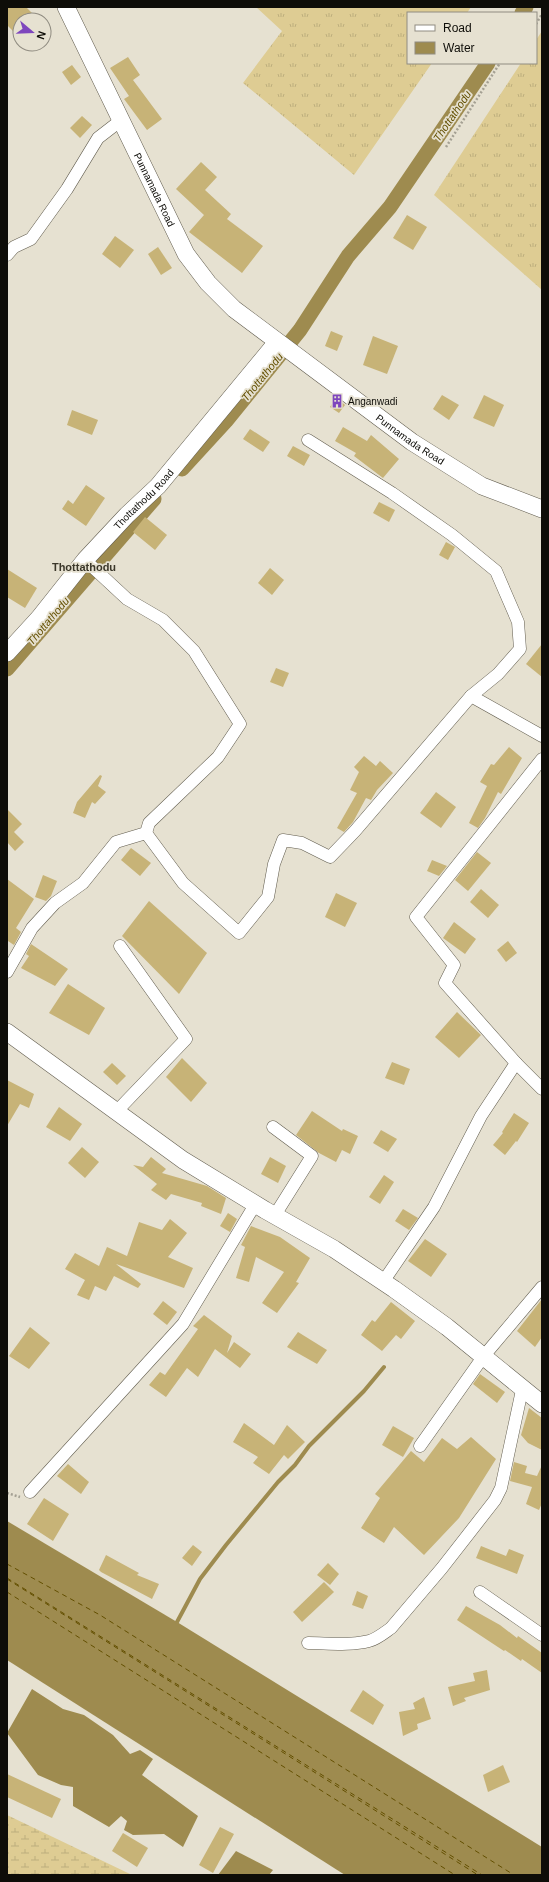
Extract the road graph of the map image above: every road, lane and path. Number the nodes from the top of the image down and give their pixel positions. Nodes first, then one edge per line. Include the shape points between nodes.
1 (66, 7) edge
2 (499, 64) edge
3 (120, 121) junction
4 (446, 146) dead end
5 (7, 255) edge
6 (282, 346) junction
7 (308, 440) dead end
8 (542, 509) edge
9 (90, 565) junction
10 (7, 653) edge
11 (471, 696) junction
12 (542, 736) edge
13 (542, 759) edge
14 (146, 833) junction
15 (120, 946) dead end
16 (7, 972) edge
17 (7, 1032) edge
18 (516, 1063) junction
19 (542, 1089) edge
20 (116, 1112) junction
21 (273, 1127) dead end
22 (256, 1203) junction
23 (275, 1215) junction
24 (383, 1282) junction
25 (542, 1287) edge
26 (483, 1357) junction
27 (522, 1390) junction
28 (542, 1404) edge
29 (420, 1446) dead end
30 (30, 1492) dead end
31 (480, 1592) dead end
32 (542, 1636) edge
33 (308, 1643) dead end

1 - 3 main road, Punnamada Road
2 - 4 path
3 - 5 street via 98,138 67,189 31,238 14,247
3 - 6 main road, Punnamada Road via 186,254 208,283 234,309
6 - 8 main road, Punnamada Road via 418,446 482,486
6 - 9 main road, Thottathodu Road via 158,486 127,515
7 - 11 street via 452,534 496,571 518,622 520,649 498,674
9 - 10 main road, Thottathodu Road
9 - 14 street via 127,599 163,620 194,651 240,724 218,757 149,823
11 - 12 street
11 - 14 street via 330,857 302,843 283,840 274,864 268,897 239,933 183,883
13 - 18 street via 416,917 454,965 445,983
14 - 16 street via 116,842 83,883 55,903 32,928
15 - 20 street via 186,1039
17 - 20 main road
18 - 19 street
18 - 24 street via 481,1116 434,1207
20 - 22 main road via 183,1160
21 - 23 street via 312,1156
22 - 23 main road
22 - 30 street via 182,1324
23 - 24 main road via 334,1249
24 - 26 main road
25 - 26 street
26 - 27 main road
26 - 29 street
27 - 28 main road
27 - 33 street via 501,1488 495,1500 442,1568 391,1628 381,1635 370,1641 355,1643
31 - 32 street

